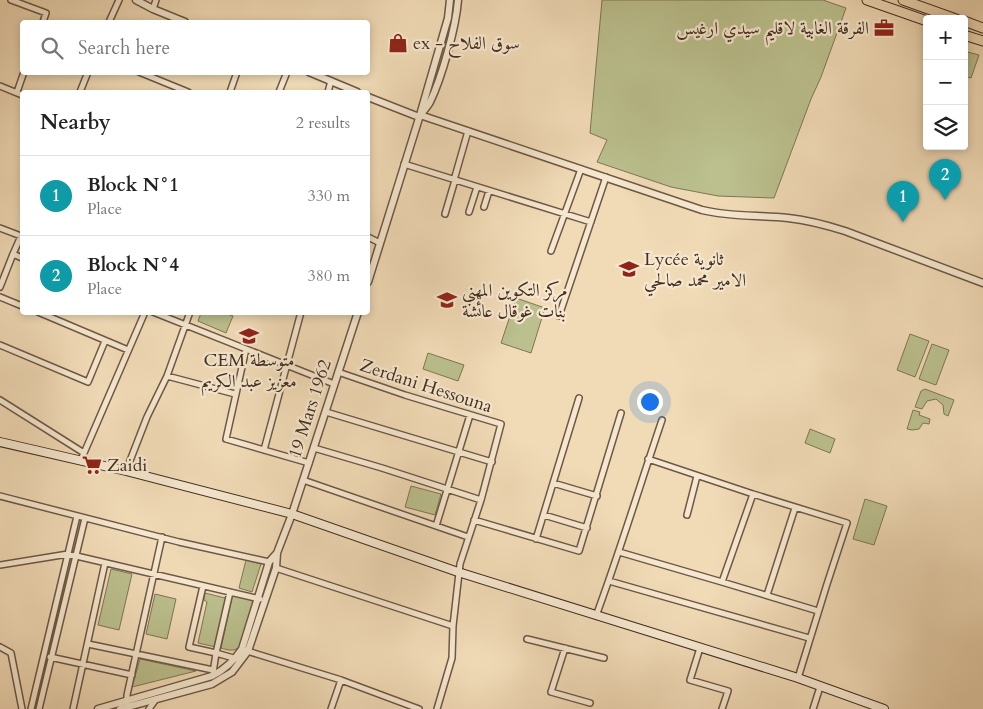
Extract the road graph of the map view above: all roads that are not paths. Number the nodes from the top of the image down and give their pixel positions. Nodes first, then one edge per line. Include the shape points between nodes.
1 (11, 0) edge
2 (119, 0) edge
3 (136, 0) edge
4 (156, 0) edge
5 (450, 0) edge
6 (458, 0) edge
7 (867, 0) edge
8 (903, 0) edge
9 (153, 9) junction
10 (945, 15) edge
11 (44, 20) edge
12 (110, 20) edge
13 (180, 20) edge
14 (923, 20) edge
15 (968, 23) edge
16 (983, 28) edge
17 (968, 35) edge
18 (983, 41) edge
19 (23, 75) edge
20 (87, 75) edge
21 (146, 75) edge
22 (236, 75) edge
23 (286, 75) edge
24 (316, 75) edge
25 (331, 81) junction
26 (0, 86) edge
27 (21, 90) edge
28 (81, 90) edge
29 (183, 90) edge
30 (231, 90) edge
31 (280, 90) edge
32 (329, 90) edge
33 (352, 90) edge
34 (20, 94) edge
35 (370, 98) edge
36 (420, 116) junction
37 (468, 131) junction
38 (404, 164) junction
39 (581, 169) junction
40 (606, 177) junction
41 (455, 180) junction
42 (477, 187) junction
43 (489, 191) junction
44 (484, 207) dead end
45 (469, 212) dead end
46 (445, 214) dead end
47 (565, 214) junction
48 (591, 222) junction
49 (0, 228) edge
50 (20, 233) edge
51 (20, 238) edge
52 (370, 238) edge
53 (380, 243) junction
54 (551, 250) dead end
55 (13, 254) junction
56 (20, 257) edge
57 (370, 276) edge
58 (983, 282) edge
59 (0, 286) edge
60 (0, 296) edge
61 (20, 305) edge
62 (45, 315) edge
63 (144, 315) edge
64 (160, 315) edge
65 (189, 315) edge
66 (300, 315) edge
67 (357, 315) edge
68 (559, 316) dead end
69 (185, 326) junction
70 (105, 341) junction
71 (0, 345) edge
72 (246, 349) junction
73 (128, 350) junction
74 (287, 365) junction
75 (338, 372) junction
76 (167, 376) junction
77 (334, 384) junction
78 (235, 394) junction
79 (579, 398) dead end
80 (0, 400) edge
81 (326, 412) junction
82 (621, 413) dead end
83 (470, 415) junction
84 (662, 420) dead end
85 (0, 442) edge
86 (314, 448) junction
87 (264, 450) junction
88 (458, 451) junction
89 (83, 456) junction
90 (648, 459) junction
91 (492, 462) junction
92 (309, 463) junction
93 (126, 471) junction
94 (697, 476) junction
95 (303, 480) junction
96 (554, 483) junction
97 (447, 490) junction
98 (753, 494) junction
99 (0, 496) edge
100 (597, 496) junction
101 (480, 500) junction
102 (795, 508) junction
103 (292, 514) junction
104 (544, 515) junction
105 (77, 516) junction
106 (687, 516) dead end
107 (85, 518) junction
108 (474, 520) junction
109 (436, 526) junction
110 (587, 528) junction
111 (468, 536) junction
112 (162, 537) junction
113 (536, 538) junction
114 (619, 552) junction
115 (277, 553) junction
116 (68, 554) junction
117 (76, 556) junction
118 (269, 562) junction
119 (105, 563) junction
120 (0, 565) edge
121 (276, 568) junction
122 (458, 572) junction
123 (154, 574) junction
124 (609, 581) junction
125 (722, 582) junction
126 (203, 586) junction
127 (230, 592) junction
128 (767, 596) junction
129 (262, 600) junction
130 (818, 611) junction
131 (596, 616) junction
132 (454, 626) junction
133 (810, 638) junction
134 (527, 639) dead end
135 (88, 644) junction
136 (0, 647) edge
137 (565, 648) junction
138 (700, 648) junction
139 (245, 650) junction
140 (137, 653) junction
141 (216, 653) junction
142 (44, 655) junction
143 (51, 657) junction
144 (604, 658) dead end
145 (239, 659) junction
146 (83, 664) junction
147 (213, 673) junction
148 (132, 675) junction
149 (798, 678) junction
150 (340, 680) junction
151 (212, 684) junction
152 (820, 687) junction
153 (156, 699) junction
154 (127, 703) junction
155 (590, 703) dead end
156 (22, 709) edge
157 (31, 709) edge
158 (39, 709) edge
159 (73, 709) edge
160 (98, 709) edge
161 (120, 709) edge
162 (149, 709) edge
163 (329, 709) edge
164 (419, 709) edge
165 (437, 709) edge
166 (722, 709) edge
167 (813, 709) edge
168 (884, 709) edge

1 - 11 street via 46,13
2 - 12 street
3 - 9 street
4 - 9 street
5 - 36 street via 448,18
6 - 36 street via 435,89
7 - 14 highway
8 - 10 highway
9 - 13 street
15 - 16 highway
17 - 18 highway
19 - 27 street
20 - 28 street
21 - 29 street
22 - 30 street
23 - 31 street
24 - 25 street
25 - 32 street
25 - 33 street
26 - 34 street
35 - 36 street
36 - 37 street
36 - 38 street
37 - 39 street
37 - 41 street
38 - 41 street
38 - 53 street
39 - 40 street
39 - 47 street
40 - 48 street
40 - 58 street via 710,212 787,218 824,225
41 - 42 street
41 - 46 street
42 - 43 street
42 - 45 street
43 - 44 street
43 - 47 street
47 - 48 street
47 - 54 street
48 - 68 street
49 - 50 street
51 - 55 street
52 - 53 street
53 - 57 street
55 - 56 street
55 - 59 street
60 - 61 street
62 - 70 street
63 - 73 street
64 - 69 street
65 - 69 street
66 - 74 street
67 - 75 street, 19 Mars 1962
69 - 72 street
69 - 76 street
70 - 71 street via 88,382
70 - 73 street
72 - 74 street
72 - 78 street
73 - 89 street
74 - 77 street
74 - 87 street
75 - 77 street, 19 Mars 1962
75 - 83 street, Zerdani Hessouna
76 - 78 street
76 - 93 street
77 - 81 street, 19 Mars 1962
78 - 87 street via 226,439
79 - 96 street
80 - 89 street
81 - 86 street, 19 Mars 1962
81 - 88 street
82 - 100 street
83 - 88 street
83 - 91 street, Zerdani Hessouna via 501,424
84 - 90 street
85 - 89 main road
86 - 92 street, 19 Mars 1962
86 - 97 street
87 - 92 street
88 - 91 street
88 - 97 street
89 - 93 main road
90 - 94 street
90 - 114 street
91 - 101 street, Zerdani Hessouna
92 - 95 street, 19 Mars 1962
93 - 103 main road
94 - 98 street
94 - 106 street
95 - 103 street, 19 Mars 1962
95 - 109 street
96 - 100 street
96 - 104 street
97 - 101 street
97 - 109 street
98 - 102 street
98 - 125 street
99 - 105 street
100 - 110 street
101 - 108 street, Zerdani Hessouna
102 - 128 street
102 - 130 street via 847,523
103 - 115 street, 19 Mars 1962
103 - 122 main road
104 - 110 street
104 - 113 street
105 - 107 street
105 - 116 street
107 - 112 street
107 - 117 street
108 - 111 street, Zerdani Hessouna
108 - 113 street
109 - 111 street
110 - 113 street via 579,551
111 - 122 street, Zerdani Hessouna
112 - 118 street
112 - 123 street
114 - 124 street
114 - 125 street
115 - 118 street
115 - 121 street
116 - 117 street
116 - 120 street
116 - 142 street
117 - 119 street
117 - 143 street
118 - 129 street
119 - 123 street
119 - 135 street
121 - 129 street
121 - 132 street
122 - 131 main road
122 - 132 street, Zerdani Hessouna
123 - 126 street
123 - 140 street
124 - 131 street
124 - 133 street
125 - 128 street
126 - 127 street
126 - 141 street via 189,647
127 - 129 street
127 - 141 street
128 - 130 street
129 - 139 street
130 - 133 street
131 - 138 main road
132 - 165 street, Zerdani Hessouna via 452,658
133 - 149 street
134 - 137 street
135 - 140 street
135 - 146 street
136 - 156 street via 11,653
137 - 144 street
137 - 155 street via 552,692
138 - 149 main road
138 - 166 street via 690,680 728,691
139 - 145 street
139 - 150 street
140 - 147 street
140 - 148 street
141 - 145 street
141 - 147 street
142 - 143 street
142 - 157 street
143 - 146 street
143 - 158 street
145 - 147 street
145 - 151 street via 232,672
146 - 148 street
146 - 159 street
147 - 151 street
147 - 154 street
148 - 154 street
149 - 152 main road
150 - 163 street
150 - 164 street
151 - 153 street
152 - 167 street
152 - 168 main road
153 - 154 street
153 - 162 street
154 - 160 street
154 - 161 street

